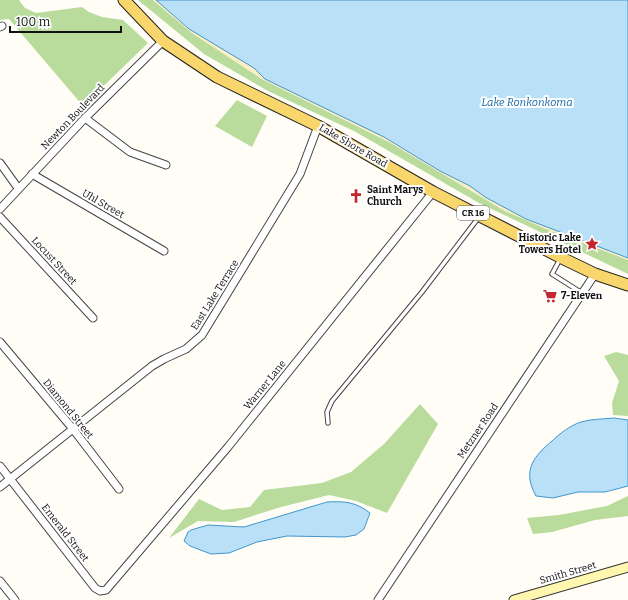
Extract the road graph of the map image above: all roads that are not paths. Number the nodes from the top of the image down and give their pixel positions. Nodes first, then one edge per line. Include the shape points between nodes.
1 (124, 0) edge
2 (163, 41) junction
3 (85, 118) junction
4 (318, 126) junction
5 (0, 163) edge
6 (166, 165) dead end
7 (32, 174) junction
8 (18, 188) junction
9 (433, 192) junction
10 (0, 209) edge
11 (479, 216) junction
12 (0, 217) edge
13 (164, 251) dead end
14 (561, 258) junction
15 (595, 274) junction
16 (628, 284) edge
17 (582, 293) junction
18 (93, 318) dead end
19 (0, 342) edge
20 (328, 423) dead end
21 (73, 430) junction
22 (0, 466) edge
23 (10, 479) junction
24 (0, 487) edge
25 (118, 489) dead end
26 (628, 567) edge
27 (0, 581) edge
28 (108, 588) joint
29 (15, 600) edge
30 (378, 600) edge
31 (514, 600) edge

1 - 2 main road, Lake Shore Road / CR 16
2 - 3 street, Newton Boulevard
2 - 4 main road, Lake Shore Road / CR 16 via 217,77
3 - 6 street via 130,152
3 - 7 street, Newton Boulevard
4 - 9 main road, Lake Shore Road / CR 16
4 - 21 street, East Lake Terrace via 300,174 197,341 152,366
5 - 8 street
7 - 8 street, Newton Boulevard
7 - 13 street, Uhl Street
8 - 10 street, Newton Boulevard
9 - 11 main road, Lake Shore Road / CR 16
9 - 28 street, Warner Lane via 228,447
11 - 14 main road, Lake Shore Road / CR 16
11 - 20 lane via 422,292 332,401 327,412
12 - 18 street, Locust Street
14 - 15 main road, Lake Shore Road / CR 16
14 - 17 lane via 552,274
15 - 16 main road, CR 16
15 - 17 street, Metzner Road
17 - 30 street, Metzner Road
19 - 21 street, Diamond Street
21 - 23 street, East Lake Terrace
21 - 25 street, Diamond Street
22 - 23 street
23 - 24 street, East Lake Terrace
23 - 28 street, Emerald Street via 95,588 102,591
26 - 31 street, Smith Street
27 - 29 street

